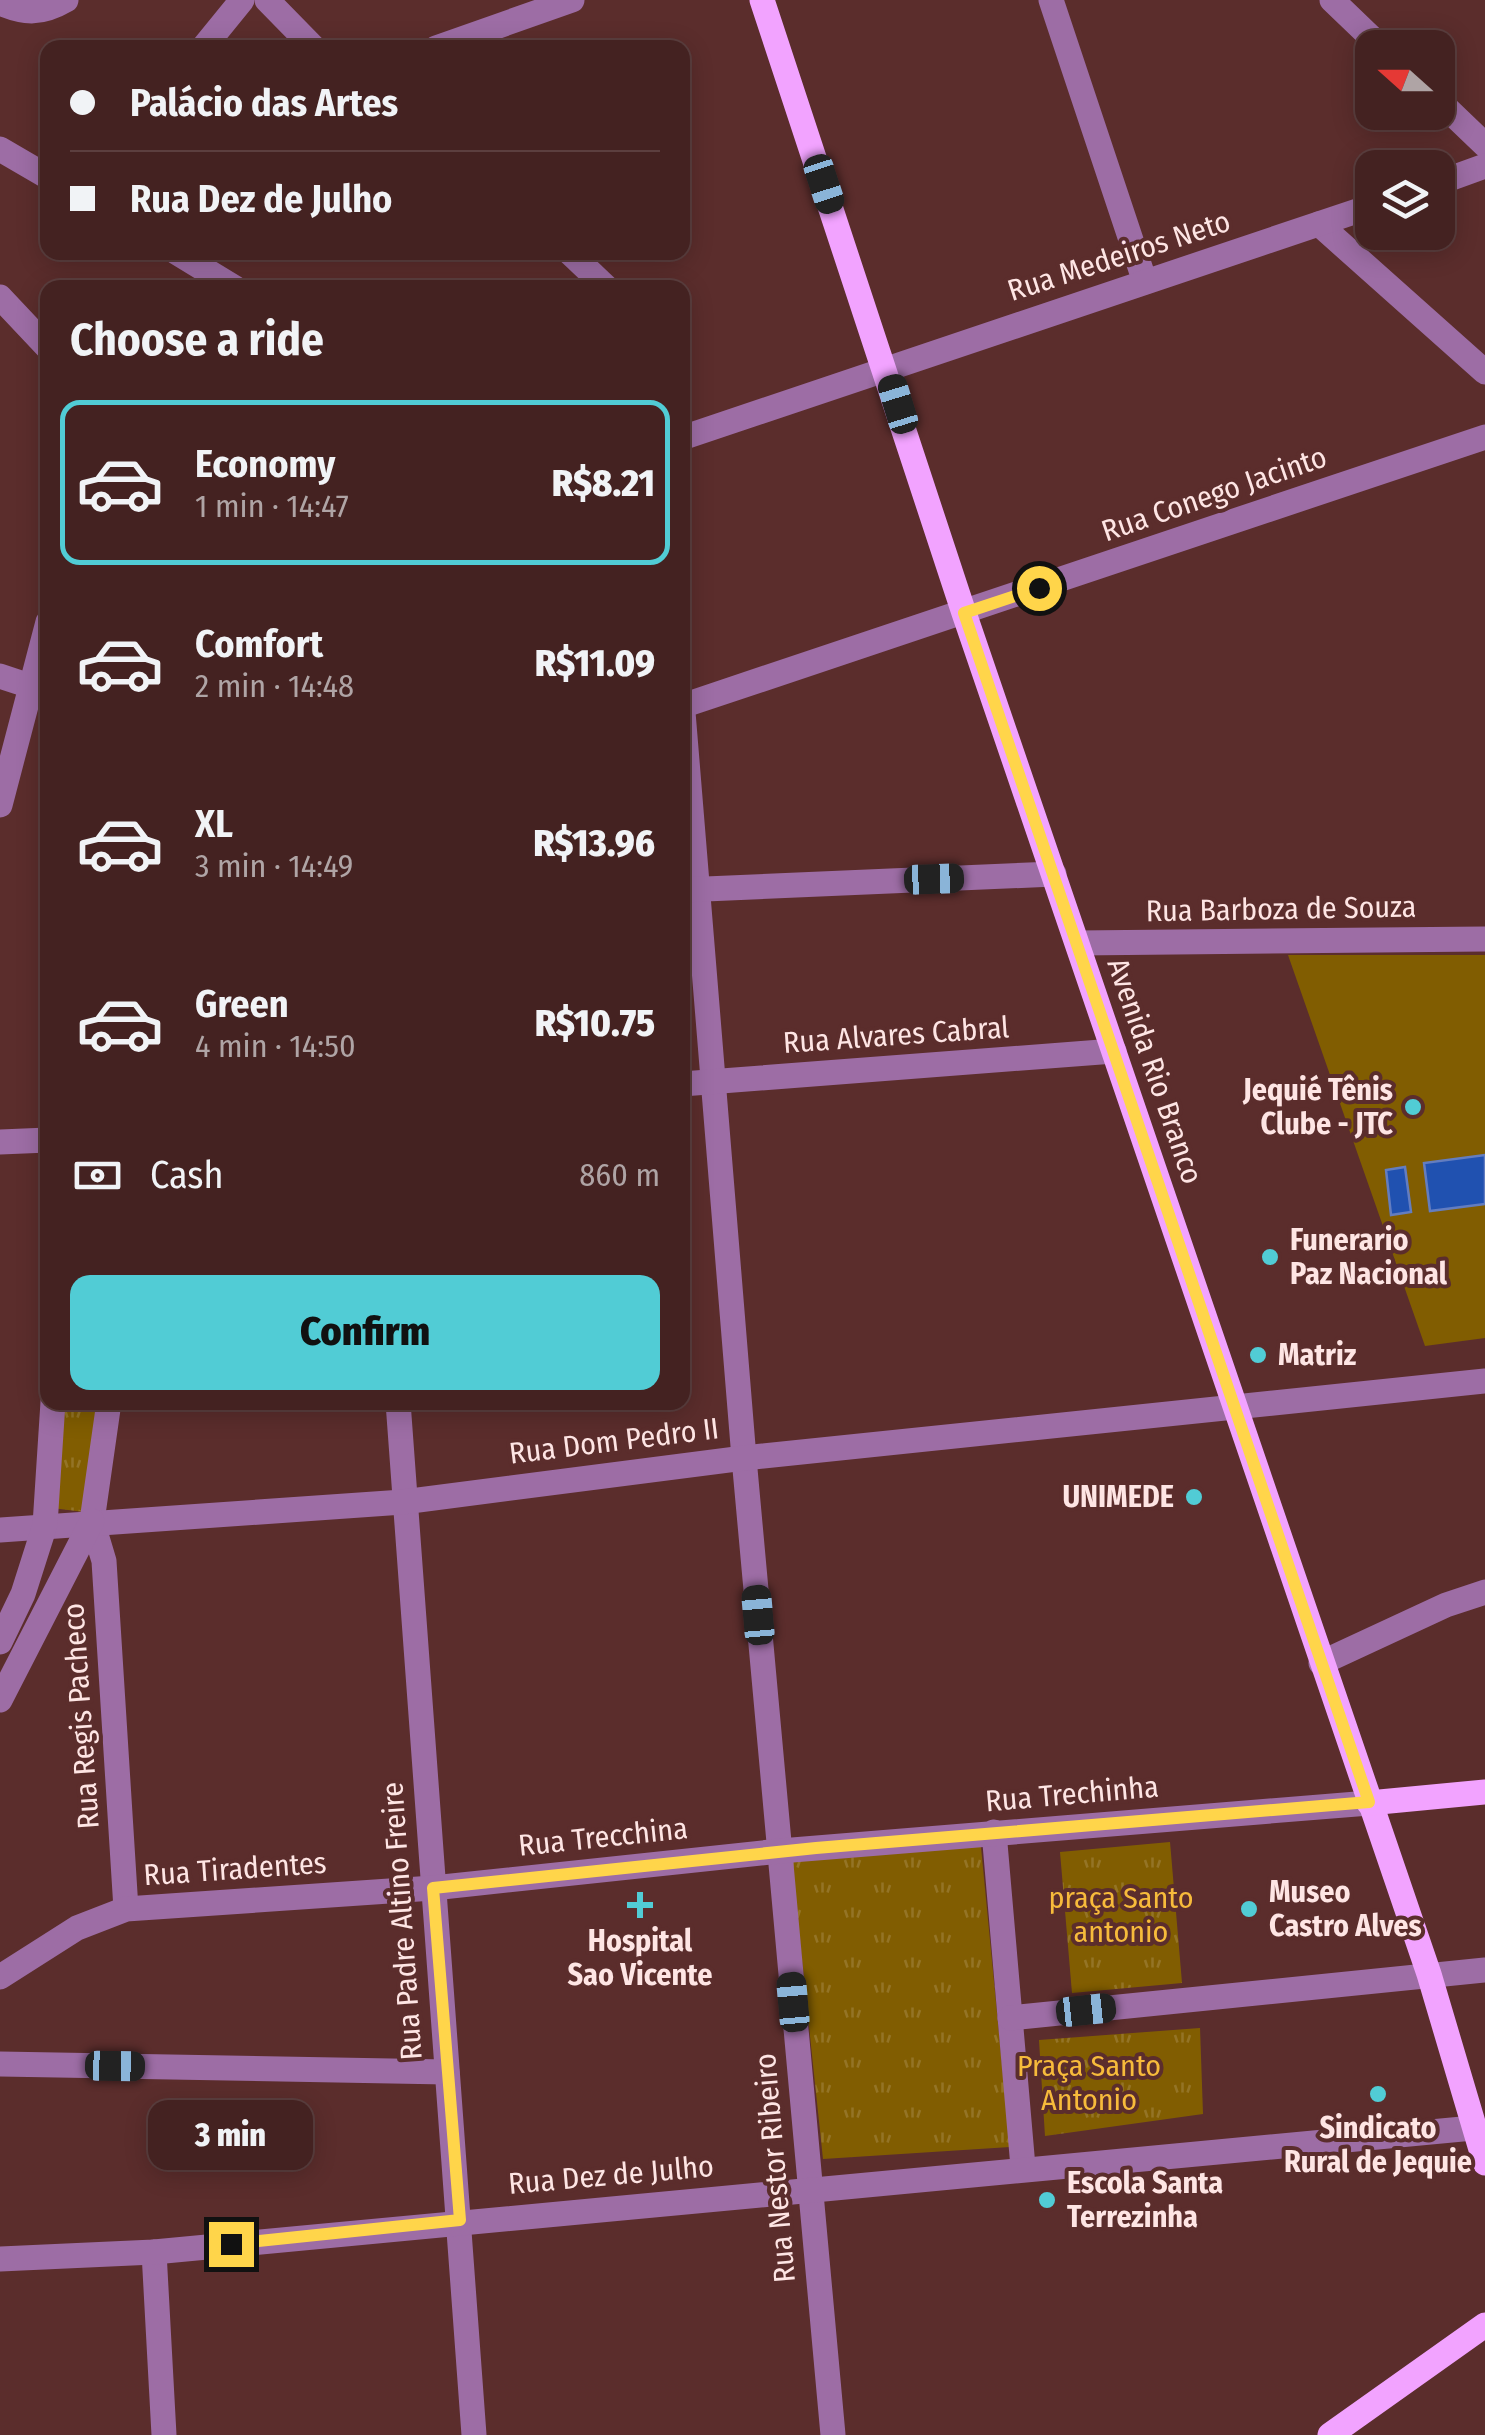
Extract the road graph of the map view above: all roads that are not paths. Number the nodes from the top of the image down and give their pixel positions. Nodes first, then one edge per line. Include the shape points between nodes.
1 (66, 0) edge
2 (267, 0) edge
3 (572, 0) edge
4 (762, 0) edge
5 (1051, 0) edge
6 (1332, 0) edge
7 (0, 3) edge
8 (228, 4) edge
9 (520, 8) edge
10 (1363, 30) edge
11 (208, 40) edge
12 (306, 40) edge
13 (453, 40) edge
14 (1455, 117) edge
15 (1485, 146) edge
16 (0, 149) edge
17 (1485, 166) edge
18 (40, 172) edge
19 (1455, 177) edge
20 (1355, 212) edge
21 (1319, 224) junction
22 (189, 260) edge
23 (577, 260) edge
24 (223, 280) edge
25 (598, 280) edge
26 (1145, 282) junction
27 (0, 297) edge
28 (40, 340) edge
29 (886, 369) junction
30 (1485, 372) edge
31 (690, 435) edge
32 (1485, 437) edge
33 (964, 613) junction
34 (40, 662) edge
35 (0, 676) edge
36 (30, 686) junction
37 (690, 702) edge
38 (0, 805) edge
39 (1054, 874) junction
40 (690, 890) edge
41 (690, 898) edge
42 (1485, 940) edge
43 (1078, 943) junction
44 (1114, 1051) junction
45 (713, 1082) junction
46 (690, 1083) edge
47 (40, 1140) edge
48 (0, 1142) edge
49 (1485, 1381) edge
50 (1236, 1409) junction
51 (52, 1410) edge
52 (108, 1410) edge
53 (398, 1410) edge
54 (744, 1458) junction
55 (402, 1502) junction
56 (92, 1522) junction
57 (45, 1526) junction
58 (0, 1530) edge
59 (1485, 1592) edge
60 (0, 1642) edge
61 (1321, 1663) junction
62 (0, 1700) edge
63 (1485, 1792) edge
64 (1369, 1802) junction
65 (994, 1832) junction
66 (780, 1851) junction
67 (433, 1888) junction
68 (126, 1909) junction
69 (1485, 1970) edge
70 (1429, 1974) junction
71 (0, 1977) edge
72 (1010, 2018) junction
73 (0, 2064) edge
74 (446, 2072) junction
75 (1473, 2128) junction
76 (1485, 2163) edge
77 (1023, 2168) junction
78 (810, 2191) junction
79 (460, 2220) junction
80 (154, 2252) junction
81 (0, 2258) edge
82 (1485, 2324) edge
83 (164, 2435) edge
84 (474, 2435) edge
85 (833, 2435) edge
86 (1330, 2435) edge

1 - 7 street via 43,12
2 - 12 street
3 - 9 street
4 - 29 main road, Avenida Rio Branco
5 - 26 street
6 - 10 street
8 - 11 street
9 - 13 street
14 - 15 street
16 - 18 street
17 - 19 street
20 - 21 street, Rua Medeiros Neto
21 - 26 street, Rua Medeiros Neto
21 - 30 street
22 - 24 street
23 - 25 street
26 - 29 street, Rua Medeiros Neto
27 - 28 street
29 - 31 street, Rua Medeiros Neto
29 - 33 main road, Avenida Rio Branco
32 - 33 street, Rua Conego Jacinto
33 - 37 street, Rua Conego Jacinto
33 - 39 main road, Avenida Rio Branco
34 - 36 street
35 - 36 street
36 - 38 street
39 - 40 street
39 - 43 main road, Avenida Rio Branco
41 - 45 street, Rua Nestor Ribeiro
42 - 43 street, Rua Barboza de Souza
43 - 44 main road, Avenida Rio Branco
44 - 45 street, Rua Alvares Cabral
44 - 50 main road, Avenida Rio Branco
45 - 46 street, Rua Alvares Cabral
45 - 54 street, Rua Nestor Ribeiro
47 - 48 street
49 - 50 street, Rua Dom Pedro II
50 - 54 street, Rua Dom Pedro II
50 - 61 main road, Avenida Rio Branco
51 - 57 street
52 - 56 street
53 - 55 street, Rua Padre Altino Freire
54 - 55 street, Rua Dom Pedro II
54 - 66 street, Rua Nestor Ribeiro
55 - 56 street, Rua Dom Pedro II
55 - 67 street, Rua Padre Altino Freire
56 - 57 street, Rua Dom Pedro II
56 - 62 street
56 - 68 street, Rua Regis Pacheco via 104,1562
57 - 58 street, Rua Dom Pedro II
57 - 60 street
59 - 61 street
61 - 64 main road, Avenida Rio Branco
63 - 64 main road
64 - 65 street, Rua Trechinha
64 - 70 main road, Avenida Rio Branco
65 - 66 street, Rua Trechinha
65 - 72 street
66 - 67 street, Rua Trecchina
66 - 78 street, Rua Nestor Ribeiro
67 - 68 street, Rua Tiradentes
67 - 74 street, Rua Padre Altino Freire
68 - 71 street, Rua Tiradentes via 78,1928
69 - 70 street
70 - 72 street
70 - 75 main road, Avenida Rio Branco
72 - 77 street
73 - 74 street
74 - 79 street, Rua Padre Altino Freire
75 - 76 main road, Avenida Rio Branco
75 - 77 street, Rua Dez de Julho
77 - 78 street, Rua Dez de Julho
78 - 79 street, Rua Dez de Julho
78 - 85 street, Rua Nestor Ribeiro
79 - 80 street, Rua Dez de Julho
79 - 84 street, Rua Padre Altino Freire
80 - 81 street, Rua Dez de Julho
80 - 83 street
82 - 86 main road

